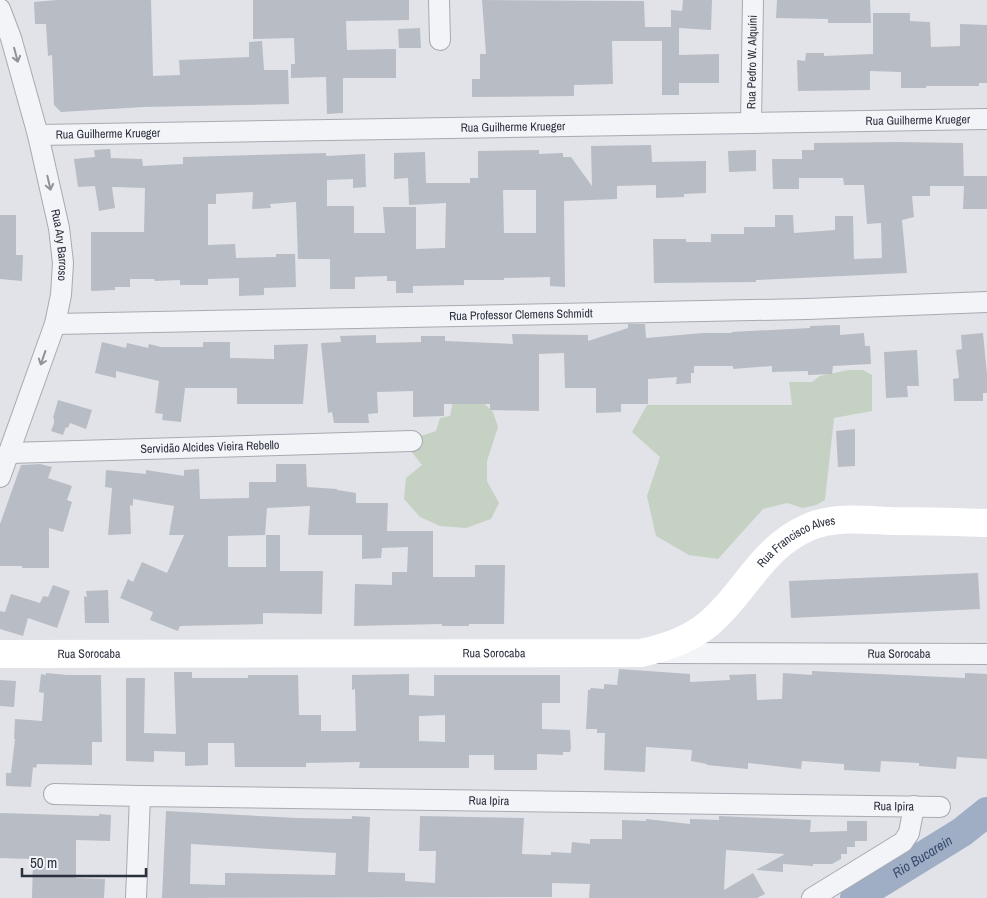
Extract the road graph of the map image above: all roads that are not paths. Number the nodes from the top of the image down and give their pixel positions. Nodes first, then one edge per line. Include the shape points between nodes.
1 (439, 0) edge
2 (753, 0) edge
3 (0, 9) edge
4 (440, 40) dead end
5 (987, 119) edge
6 (751, 123) junction
7 (38, 135) junction
8 (987, 302) edge
9 (55, 324) junction
10 (412, 441) dead end
11 (9, 453) junction
12 (0, 477) edge
13 (987, 523) edge
14 (641, 653) junction
15 (0, 654) edge
16 (987, 654) edge
17 (54, 794) dead end
18 (140, 796) junction
19 (914, 806) junction
20 (940, 806) dead end
21 (136, 898) edge
22 (812, 898) edge

1 - 4 street
2 - 6 street, Rua Pedro W. Alquíni
3 -> 7 street, Rua Ary Barroso
5 - 6 street, Rua Guilherme Krueger
6 - 7 street, Rua Guilherme Krueger
7 -> 9 street, Rua Ary Barroso via 59,228 63,263
8 - 9 street, Rua Professor Clemens Schmidt via 797,309
9 -> 11 street, Rua Ary Barroso
10 - 11 street, Servidão Alcides Vieira Rebello
11 - 12 street, Rua Ary Barroso
13 - 14 main road, Rua Francisco Alves via 853,520 810,526 774,549 701,630 665,647
14 - 15 main road, Rua Sorocaba
14 - 16 street, Rua Sorocaba
17 - 18 street, Rua Ipira
18 - 19 street, Rua Ipira
18 - 21 street
19 - 20 street, Rua Ipira
19 - 22 street via 909,833 903,842

